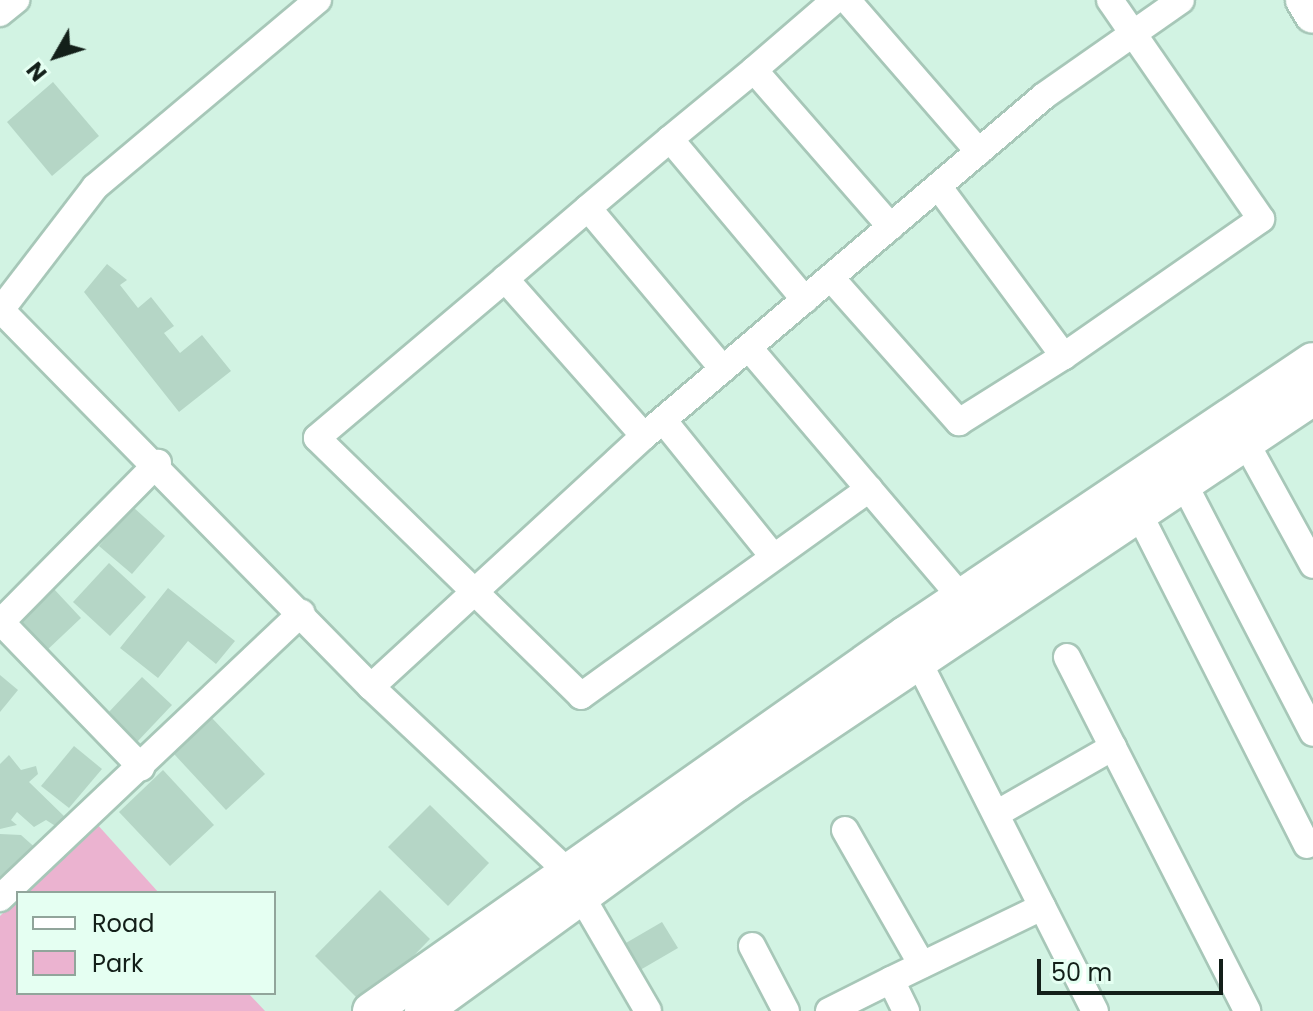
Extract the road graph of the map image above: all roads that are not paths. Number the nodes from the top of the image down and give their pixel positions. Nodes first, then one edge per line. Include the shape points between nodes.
1 (16, 0) edge
2 (318, 0) edge
3 (835, 0) edge
4 (847, 0) edge
5 (1110, 0) edge
6 (1181, 0) edge
7 (1304, 0) edge
8 (0, 13) edge
9 (1313, 15) edge
10 (1135, 33) junction
11 (754, 70) junction
12 (670, 139) junction
13 (979, 152) junction
14 (938, 186) junction
15 (588, 208) junction
16 (891, 227) junction
17 (831, 278) junction
18 (505, 279) junction
19 (805, 300) junction
20 (1, 310) edge
21 (749, 348) junction
22 (1064, 356) junction
23 (1313, 361) edge
24 (723, 369) junction
25 (1313, 397) edge
26 (653, 428) junction
27 (1246, 443) junction
28 (158, 463) junction
29 (1184, 484) junction
30 (869, 489) junction
31 (1139, 514) junction
32 (772, 555) junction
33 (1313, 565) edge
34 (472, 595) junction
35 (971, 609) junction
36 (301, 613) junction
37 (0, 623) edge
38 (912, 648) junction
39 (1067, 657) dead end
40 (371, 687) junction
41 (1313, 733) edge
42 (1113, 747) junction
43 (141, 767) junction
44 (996, 814) junction
45 (845, 830) dead end
46 (1307, 845) dead end
47 (573, 883) junction
48 (0, 898) edge
49 (1042, 907) junction
50 (752, 946) dead end
51 (922, 965) junction
52 (891, 980) junction
53 (371, 1011) edge
54 (423, 1011) edge
55 (648, 1011) edge
56 (786, 1011) edge
57 (829, 1011) edge
58 (906, 1011) edge
59 (1095, 1011) edge
60 (1247, 1011) edge

1 - 8 street
2 - 20 street via 95,187
3 - 11 street
4 - 13 street
5 - 10 street
6 - 10 street
7 - 9 street
10 - 13 street
10 - 22 street via 1261,219
11 - 12 street
11 - 16 street
12 - 15 street
12 - 19 street
13 - 14 street
14 - 16 street
14 - 22 street
15 - 18 street
15 - 24 street
16 - 17 street
17 - 19 street
17 - 22 street via 959,422
18 - 26 street
18 - 34 street via 317,438
19 - 21 street
20 - 28 street
21 - 24 street
21 - 30 street
23 - 35 street
24 - 26 street
25 - 27 street
26 - 32 street
26 - 34 street
27 - 29 street
27 - 33 street
28 - 36 street
28 - 37 street
29 - 31 street
29 - 41 street
30 - 32 street
30 - 35 street
31 - 35 street
31 - 46 street
32 - 34 street via 581,696
34 - 40 street
35 - 38 street
36 - 40 street
36 - 43 street
37 - 43 street
38 - 44 street
38 - 47 street
39 - 42 street
40 - 47 street
42 - 44 street
42 - 60 street
43 - 48 street
44 - 49 street
45 - 51 street
47 - 53 street
47 - 54 street
47 - 55 street
49 - 51 street
49 - 59 street
50 - 56 street
51 - 52 street
52 - 57 street
52 - 58 street

